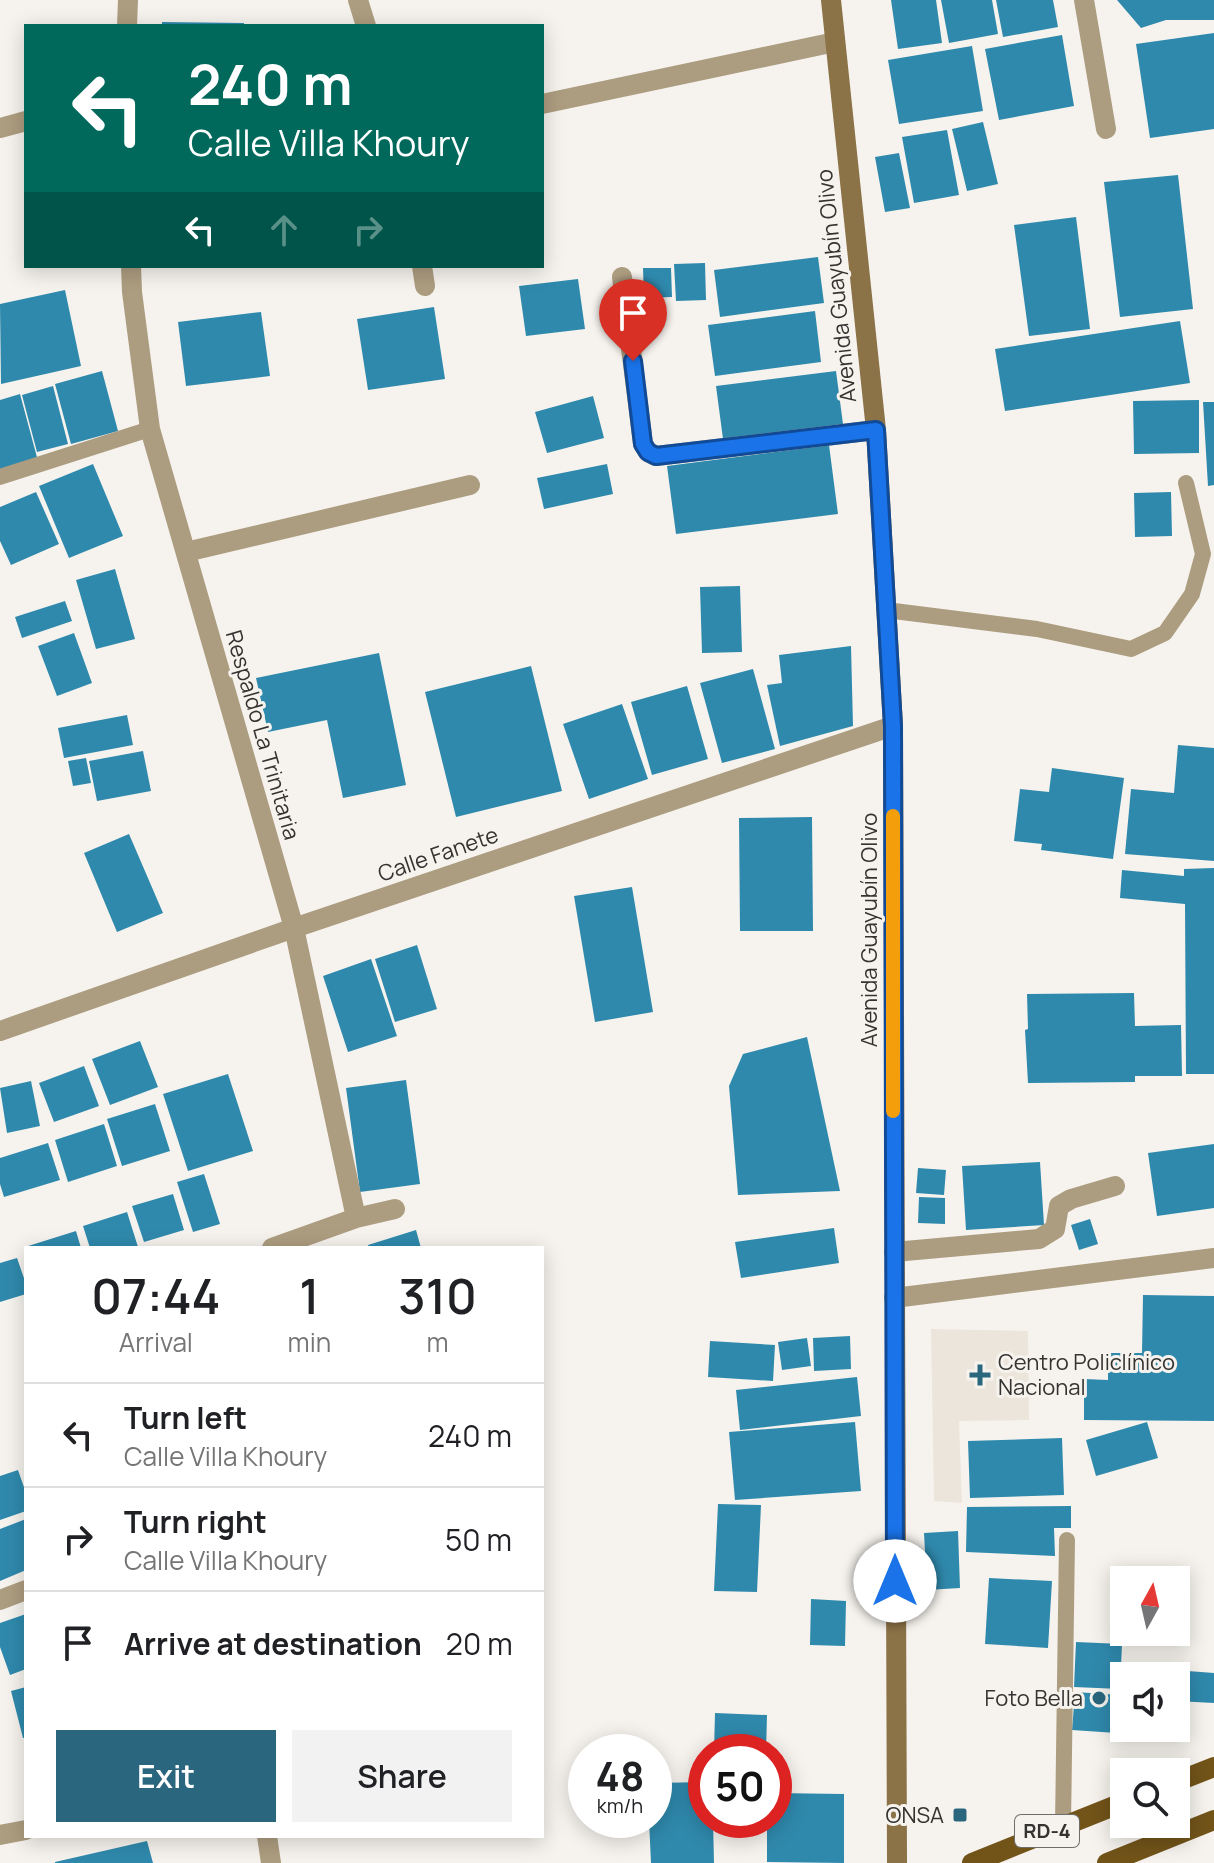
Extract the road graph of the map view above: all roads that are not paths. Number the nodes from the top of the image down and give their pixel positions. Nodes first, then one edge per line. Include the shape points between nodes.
1 (128, 0) edge
2 (358, 0) edge
3 (831, 0) edge
4 (1084, 0) edge
5 (127, 24) edge
6 (365, 24) edge
7 (835, 42) junction
8 (544, 104) edge
9 (24, 122) edge
10 (0, 128) edge
11 (1106, 129) dead end
12 (131, 268) edge
13 (622, 277) dead end
14 (150, 429) junction
15 (876, 430) junction
16 (0, 477) edge
17 (1186, 483) dead end
18 (470, 485) dead end
19 (186, 552) junction
20 (886, 610) junction
21 (893, 726) junction
22 (294, 928) junction
23 (0, 1031) edge
24 (1115, 1186) dead end
25 (395, 1209) dead end
26 (356, 1218) junction
27 (278, 1246) edge
28 (894, 1252) junction
29 (1214, 1258) edge
30 (894, 1298) junction
31 (1067, 1540) dead end
32 (24, 1591) edge
33 (0, 1600) edge
34 (1214, 1767) edge
35 (1190, 1776) edge
36 (1110, 1807) edge
37 (1214, 1820) edge
38 (1063, 1825) junction
39 (24, 1830) edge
40 (0, 1835) edge
41 (267, 1838) edge
42 (271, 1863) edge
43 (897, 1863) edge
44 (972, 1863) edge
45 (1107, 1863) edge

1 - 5 street
2 - 6 street
3 - 7 main road, Avenida Guayubín Olivo
4 - 11 street
7 - 8 street
7 - 15 main road, Avenida Guayubín Olivo
9 - 10 street
12 - 14 street, Respaldo La Trinitaria
13 - 15 street via 648,452 656,456
14 - 16 lane
14 - 19 street, Respaldo La Trinitaria
15 - 20 main road, Avenida Guayubín Olivo
17 - 20 lane via 1203,554 1192,594 1165,633 1131,649 1037,629
18 - 19 street
19 - 22 street, Respaldo La Trinitaria
20 - 21 main road, Avenida Guayubín Olivo
21 - 22 street, Calle Fanete
21 - 28 main road, Avenida Guayubín Olivo
22 - 23 street, Calle Fanete
22 - 26 street, Respaldo La Trinitaria
24 - 28 street via 1059,1206 1055,1229 1039,1239
25 - 26 street
26 - 27 street
28 - 30 main road, Avenida Guayubín Olivo
29 - 30 street
30 - 43 main road, Avenida Guayubín Olivo
31 - 38 lane
32 - 33 street
34 - 35 main road
36 - 38 main road, RD-4
37 - 45 main road, RD-4
38 - 44 main road, RD-4
39 - 40 street
41 - 42 street

